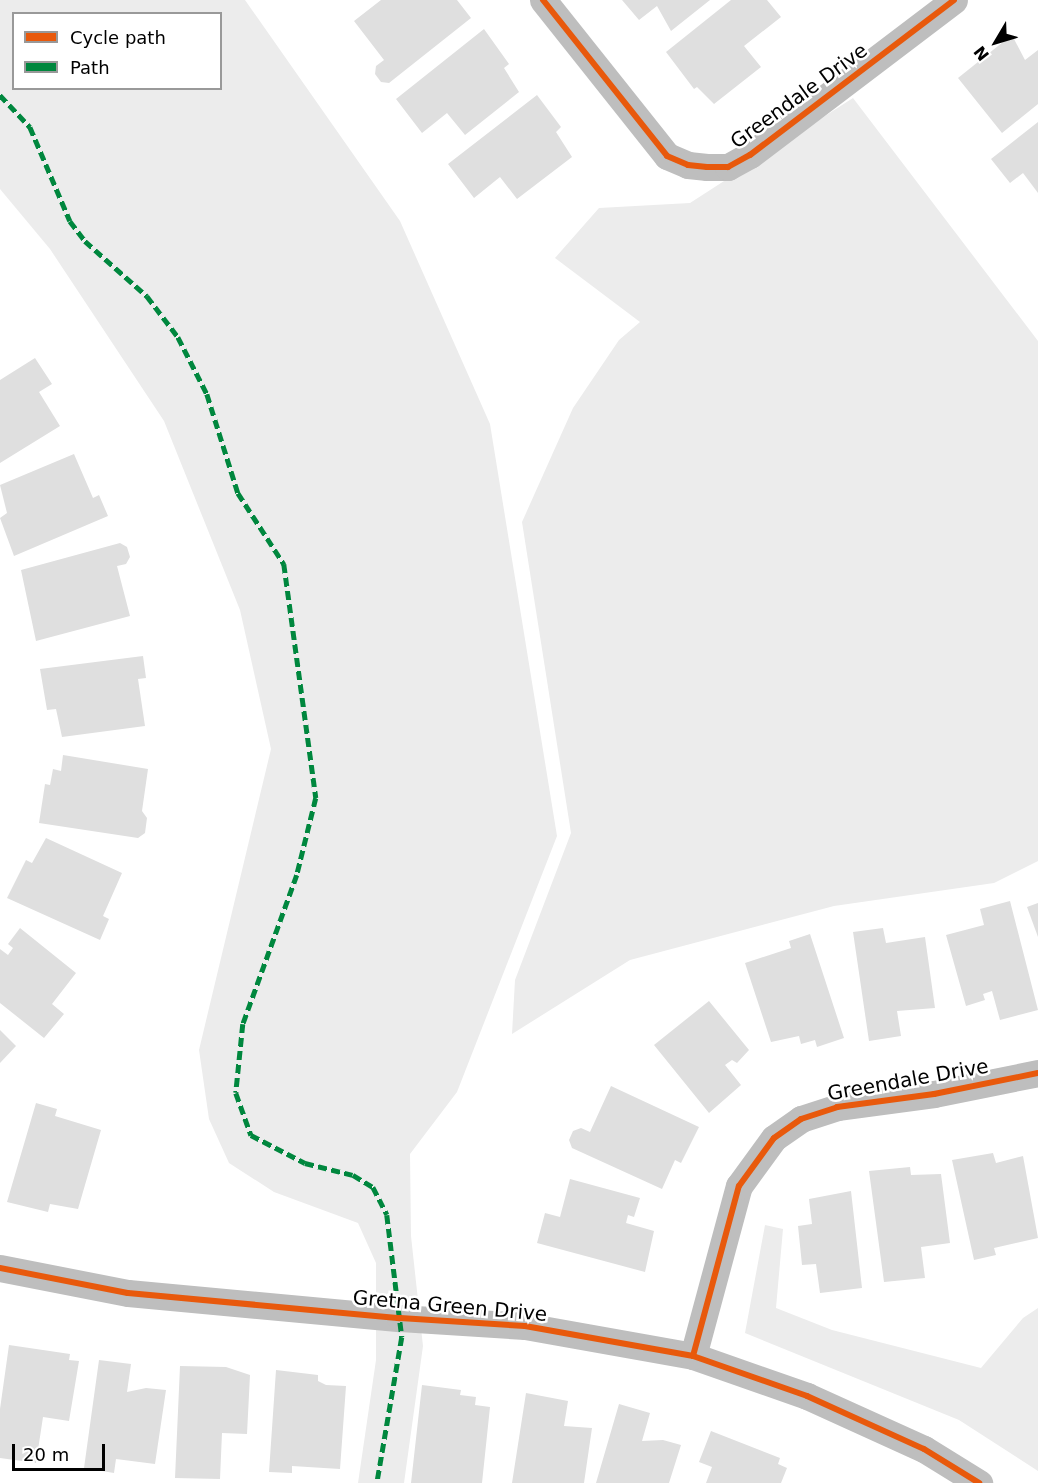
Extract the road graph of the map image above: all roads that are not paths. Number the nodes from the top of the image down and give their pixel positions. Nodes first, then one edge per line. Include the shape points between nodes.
1 (543, 0) edge
2 (954, 0) edge
3 (1038, 1073) edge
4 (0, 1268) edge
5 (693, 1356) junction
6 (979, 1483) edge

1 - 2 street, Greendale Drive via 668,156 688,165 728,167 750,155
3 - 5 street, Greendale Drive via 934,1094 837,1107 801,1119 774,1138 739,1186
4 - 5 street, Gretna Green Drive via 128,1293 525,1326
5 - 6 street, Gretna Green Drive via 807,1396 924,1449

